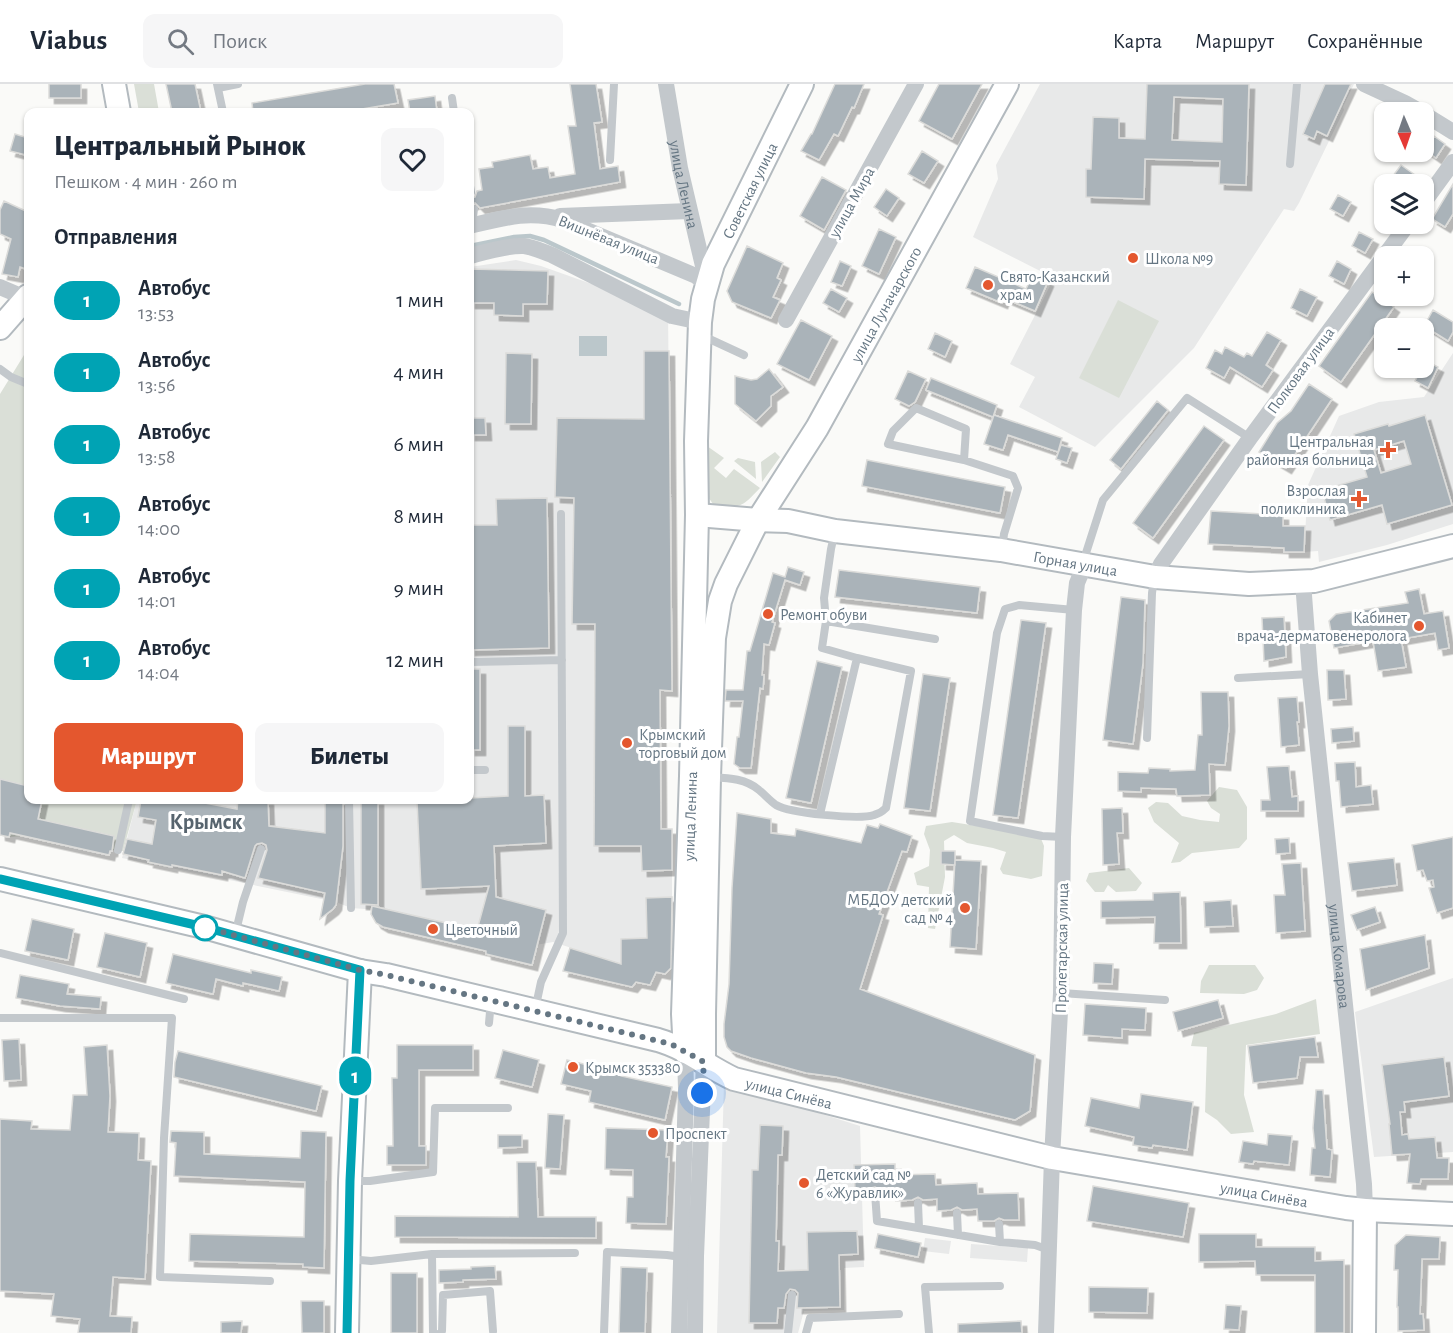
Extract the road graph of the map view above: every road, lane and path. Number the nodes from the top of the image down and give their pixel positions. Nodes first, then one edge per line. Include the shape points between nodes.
1 (114, 84) edge
2 (237, 84) edge
3 (614, 84) edge
4 (666, 84) edge
5 (802, 84) edge
6 (916, 84) edge
7 (1007, 84) edge
8 (1297, 84) edge
9 (1364, 84) edge
10 (217, 86) edge
11 (452, 98) dead end
12 (1403, 102) edge
13 (118, 108) edge
14 (222, 108) edge
15 (453, 108) edge
16 (1434, 120) edge
17 (1453, 132) edge
18 (610, 160) dead end
19 (1453, 162) edge
20 (1290, 164) dead end
21 (1434, 188) edge
22 (689, 211) junction
23 (550, 216) junction
24 (474, 220) edge
25 (1401, 234) edge
26 (474, 255) edge
27 (0, 288) edge
28 (705, 292) junction
29 (24, 297) edge
30 (24, 302) edge
31 (786, 320) dead end
32 (0, 328) edge
33 (699, 328) junction
34 (744, 355) dead end
35 (0, 369) edge
36 (24, 382) edge
37 (1250, 438) junction
38 (964, 460) junction
39 (561, 514) dead end
40 (697, 514) junction
41 (758, 520) junction
42 (835, 531) junction
43 (1453, 546) edge
44 (1002, 550) junction
45 (1085, 564) junction
46 (1155, 577) junction
47 (1303, 582) junction
48 (1074, 610) junction
49 (826, 621) junction
50 (935, 639) dead end
51 (857, 658) junction
52 (561, 660) junction
53 (474, 662) edge
54 (1310, 674) junction
55 (1238, 678) dead end
56 (1147, 738) dead end
57 (474, 770) edge
58 (485, 770) dead end
59 (700, 777) junction
60 (128, 804) edge
61 (350, 804) edge
62 (820, 814) junction
63 (1063, 837) junction
64 (261, 849) dead end
65 (118, 850) dead end
66 (0, 879) edge
67 (351, 908) dead end
68 (234, 935) junction
69 (0, 953) edge
70 (360, 970) junction
71 (1061, 993) junction
72 (183, 999) dead end
73 (1165, 1000) dead end
74 (491, 1001) junction
75 (534, 1010) junction
76 (0, 1018) edge
77 (489, 1023) dead end
78 (695, 1057) junction
79 (508, 1107) dead end
80 (1052, 1158) junction
81 (350, 1181) junction
82 (875, 1193) dead end
83 (918, 1203) dead end
84 (1365, 1210) junction
85 (957, 1213) dead end
86 (1453, 1215) edge
87 (999, 1224) dead end
88 (919, 1228) junction
89 (958, 1235) junction
90 (1000, 1242) junction
91 (1049, 1251) junction
92 (575, 1253) dead end
93 (432, 1254) junction
94 (681, 1257) junction
95 (348, 1259) junction
96 (270, 1281) dead end
97 (1000, 1286) dead end
98 (792, 1294) dead end
99 (899, 1314) dead end
100 (493, 1331) dead end
101 (347, 1333) edge
102 (433, 1333) edge
103 (440, 1333) edge
104 (604, 1333) edge
105 (679, 1333) edge
106 (695, 1333) edge
107 (788, 1333) edge
108 (806, 1333) edge
109 (929, 1333) edge
110 (1046, 1333) edge
111 (1364, 1333) edge

1 - 13 main road
2 - 10 lane
3 - 18 lane
4 - 22 street, улица Ленина
5 - 28 main road, Советская улица via 713,264
6 - 31 street, улица Мира
7 - 41 main road, улица Луначарского via 817,428
8 - 20 lane
9 - 12 street
10 - 14 lane
11 - 15 lane
16 - 17 street
19 - 21 street
22 - 23 street
22 - 28 street, улица Ленина
23 - 24 street, Вишнёвая улица
23 - 28 street, Вишнёвая улица via 696,276
25 - 37 street, Полковая улица
26 - 33 street via 523,246 552,255
27 - 29 street
28 - 33 main road, улица Ленина
30 - 32 main road
33 - 34 lane
33 - 40 main road, улица Ленина
35 - 36 lane
37 - 45 lane via 1186,398 1102,500
37 - 46 street, Полковая улица
38 - 38 lane via 966,429 916,408 893,431 888,444
38 - 44 lane via 1013,476 1018,488
39 - 52 lane
40 - 41 main road, Горная улица
40 - 59 main road, улица Ленина
41 - 42 main road, Горная улица via 788,521
41 - 59 main road, улица Ленина via 726,584 718,610
42 - 44 main road, Горная улица
42 - 49 lane via 824,598
43 - 47 main road, Горная улица
44 - 45 main road, Горная улица
45 - 46 main road, Горная улица
45 - 48 street, Пролетарская улица via 1077,583
46 - 47 main road, Горная улица via 1249,584
46 - 56 lane
47 - 54 street, улица Комарова
48 - 63 street, Пролетарская улица
48 - 63 lane via 1019,605 1005,609 970,821
49 - 50 lane
49 - 51 lane via 822,648
51 - 62 lane
51 - 62 lane via 910,672 886,808 874,816
52 - 53 lane
52 - 75 lane via 563,933 541,982
54 - 55 lane
54 - 84 street, улица Комарова
57 - 58 lane
59 - 62 lane via 747,782 777,806
59 - 78 main road, улица Ленина via 683,1014
60 - 65 lane
61 - 67 lane
63 - 71 street, Пролетарская улица
64 - 68 lane
66 - 68 main road, улица Синёва
68 - 70 main road, улица Синёва
69 - 72 lane
70 - 74 main road, улица Синёва
70 - 81 main road
71 - 73 lane
71 - 80 street, Пролетарская улица
74 - 75 main road, улица Синёва
74 - 77 lane
75 - 78 main road, улица Синёва via 658,1040
76 - 96 lane via 172,1018 160,1277
78 - 80 main road, улица Синёва via 734,1078
78 - 94 street, улица Ленина via 686,1089
78 - 106 street, улица Ленина
79 - 81 lane via 435,1108 433,1172
80 - 84 main road, улица Синёва
80 - 91 street, Пролетарская улица
81 - 95 main road
82 - 88 lane via 877,1221
83 - 88 lane
84 - 86 main road, улица Синёва
84 - 111 main road, улица Комарова
85 - 89 lane
87 - 90 lane
88 - 89 lane
89 - 90 lane
90 - 91 lane via 1035,1245
91 - 110 street, Пролетарская улица
92 - 93 lane
93 - 95 lane via 371,1261
93 - 102 lane
94 - 104 lane via 607,1252
94 - 105 street, улица Ленина
95 - 101 main road
97 - 109 lane via 925,1287
98 - 107 lane
99 - 108 lane via 810,1318
100 - 103 lane via 490,1291 443,1295

